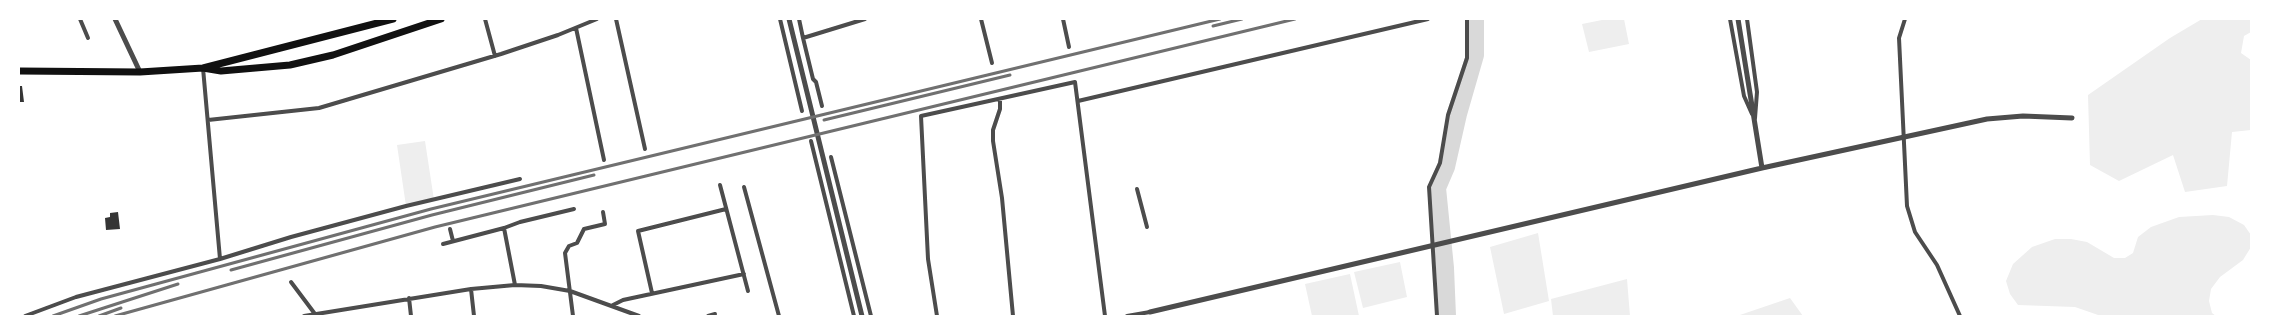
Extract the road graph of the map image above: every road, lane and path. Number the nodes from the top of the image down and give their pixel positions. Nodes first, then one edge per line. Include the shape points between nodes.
1 (80, 19) edge
2 (115, 19) edge
3 (392, 19) edge
4 (441, 19) edge
5 (486, 19) edge
6 (597, 19) edge
7 (616, 19) edge
8 (780, 19) edge
9 (789, 19) edge
10 (799, 19) edge
11 (865, 19) edge
12 (981, 19) edge
13 (1062, 19) edge
14 (1428, 19) edge
15 (1467, 19) edge
16 (1730, 19) edge
17 (1738, 19) edge
18 (1747, 19) edge
19 (1905, 19) edge
20 (576, 28) junction
21 (88, 38) dead end
22 (803, 38) junction
23 (1069, 47) dead end
24 (495, 56) junction
25 (992, 63) dead end
26 (203, 68) junction
27 (19, 71) edge
28 (140, 72) junction
29 (1000, 99) dead end
30 (1078, 101) junction
31 (822, 106) dead end
32 (802, 111) dead end
33 (2072, 118) dead end
34 (208, 120) junction
35 (1755, 121) junction
36 (1905, 137) junction
37 (811, 142) dead end
38 (646, 149) dead end
39 (831, 157) dead end
40 (604, 160) dead end
41 (1762, 168) junction
42 (818, 173) junction
43 (835, 174) junction
44 (520, 179) dead end
45 (720, 185) dead end
46 (744, 187) dead end
47 (1137, 189) dead end
48 (574, 209) dead end
49 (726, 209) junction
50 (603, 212) dead end
51 (504, 228) junction
52 (1147, 228) dead end
53 (450, 229) dead end
54 (453, 241) junction
55 (443, 244) dead end
56 (1435, 246) junction
57 (220, 259) junction
58 (744, 274) junction
59 (291, 282) dead end
60 (515, 285) junction
61 (471, 289) junction
62 (570, 291) junction
63 (748, 291) dead end
64 (652, 294) junction
65 (409, 298) junction
66 (613, 305) junction
67 (1150, 312) joint
68 (315, 314) junction
69 (715, 314) dead end
70 (25, 316) edge
71 (304, 316) edge
72 (411, 316) edge
73 (474, 316) edge
74 (573, 316) edge
75 (639, 316) edge
76 (708, 316) edge
77 (779, 316) edge
78 (854, 316) edge
79 (862, 316) edge
80 (871, 316) edge
81 (937, 316) edge
82 (1013, 316) edge
83 (1105, 316) edge
84 (1127, 316) edge
85 (1437, 316) edge
86 (1960, 316) edge

1 - 21 street
2 - 28 street
3 - 26 highway
4 - 26 highway via 333,55 290,65 221,71
5 - 24 street
6 - 20 street
7 - 38 street
8 - 32 street
9 - 79 street
10 - 22 street
11 - 22 street
12 - 25 street
13 - 23 street
14 - 30 street
15 - 56 street via 1467,58 1448,115 1440,163 1429,187
16 - 35 street via 1744,96
17 - 35 street
18 - 35 street via 1757,92
19 - 36 street via 1899,38
20 - 24 street
20 - 40 street
22 - 31 street
24 - 34 street via 319,108
26 - 28 highway
26 - 34 street
27 - 28 highway
29 - 82 street via 993,141 1002,198
30 - 81 street via 1075,82 921,116 928,258
30 - 83 street
33 - 36 street via 1987,118
34 - 57 street
35 - 41 street
36 - 41 street
36 - 86 street via 1907,206 1914,229 1937,265
37 - 42 street
39 - 43 street
41 - 56 street
42 - 43 street
42 - 78 street
43 - 80 street
44 - 57 street via 406,206
45 - 49 street
46 - 77 street
47 - 52 street
48 - 51 street
49 - 58 street
49 - 64 street via 638,231
50 - 62 street via 606,226 584,229 577,243 569,246 565,253
51 - 54 street
51 - 60 street
53 - 54 street
54 - 55 street
56 - 67 street
56 - 85 street
57 - 70 street via 76,297
58 - 63 street
58 - 64 street
59 - 68 street
60 - 61 street
60 - 62 street
61 - 65 street
61 - 73 street
62 - 66 street
62 - 74 street
64 - 66 street via 623,300
65 - 68 street
65 - 72 street
66 - 75 street
67 - 84 street
68 - 71 street
69 - 76 street

